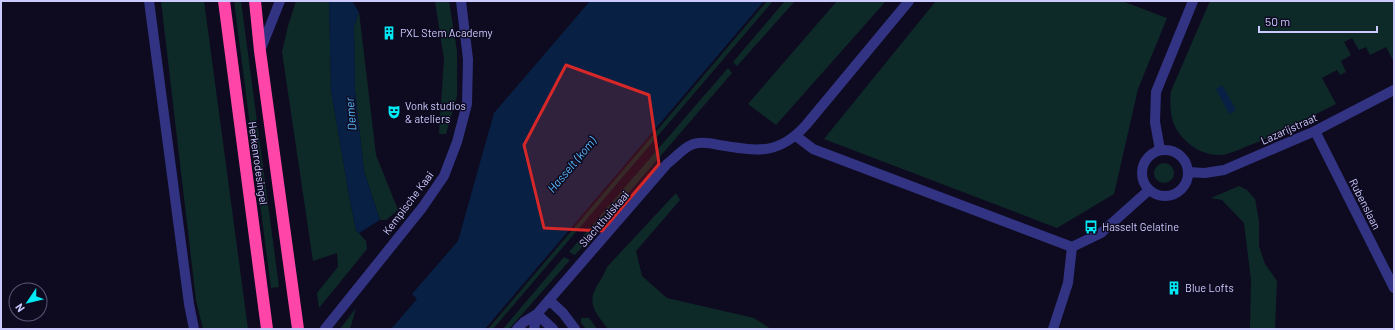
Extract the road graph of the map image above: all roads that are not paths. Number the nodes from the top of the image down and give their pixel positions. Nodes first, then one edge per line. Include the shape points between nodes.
1 (148, 1) edge
2 (224, 1) edge
3 (255, 1) edge
4 (280, 1) edge
5 (461, 1) edge
6 (909, 1) edge
7 (1193, 1) edge
8 (260, 51) junction
9 (1394, 90) edge
10 (1316, 131) junction
11 (796, 136) junction
12 (1160, 150) junction
13 (1188, 172) junction
14 (1149, 190) junction
15 (1072, 247) junction
16 (1394, 288) edge
17 (549, 300) junction
18 (537, 314) junction
19 (194, 329) edge
20 (267, 329) edge
21 (298, 329) edge
22 (325, 329) edge
23 (517, 329) edge
24 (534, 329) edge
25 (553, 329) edge
26 (575, 329) edge
27 (1053, 329) edge

1 - 19 street via 188,304
2 - 20 highway, Herkenrodesingel
3 - 8 highway, Herkenrodesingel
4 - 8 street
5 - 22 street, Kempische Kaai via 468,59 467,104 457,142 444,176 422,208
6 - 11 street
7 - 12 street via 1156,92 1155,122
8 - 21 highway, Herkenrodesingel
9 - 10 street, Lazarijstraat
10 - 13 street, Lazarijstraat via 1224,170
10 - 16 street, Rubenslaan
11 - 15 street via 813,149
11 - 17 street, Slachthuiskaai via 779,146 759,150 704,143 692,144 667,164
12 - 13 street via 1171,151 1180,156
12 - 14 street via 1150,155 1143,165 1143,181
13 - 14 street via 1184,186 1173,195 1161,196
14 - 15 street via 1101,233
15 - 27 street via 1068,283
17 - 18 street, Slachthuiskaai
17 - 26 street
18 - 23 street, Slachthuiskaai
18 - 24 street, Slachthuiskaai
18 - 25 street

